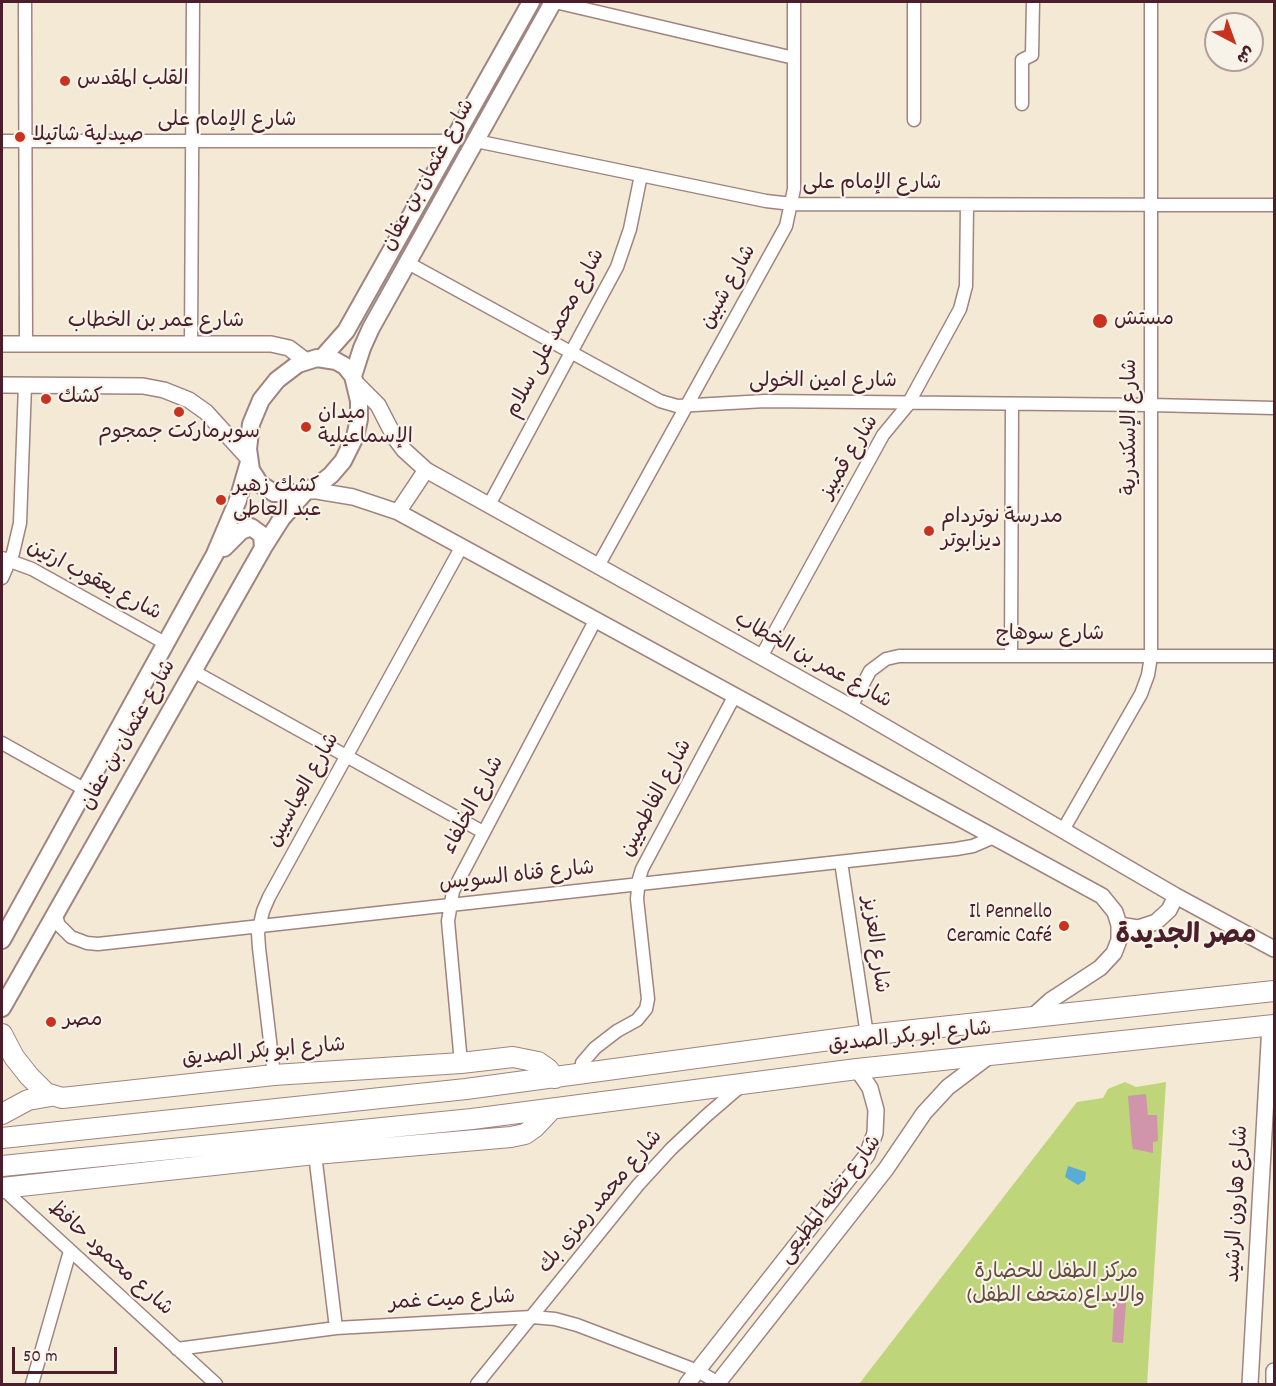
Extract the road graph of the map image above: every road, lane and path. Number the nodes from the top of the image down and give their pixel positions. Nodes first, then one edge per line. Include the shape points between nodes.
1 (25, 2) edge
2 (193, 2) edge
3 (531, 2) edge
4 (554, 2) edge
5 (794, 2) edge
6 (915, 2) edge
7 (1033, 2) edge
8 (1151, 2) edge
9 (794, 58) junction
10 (1022, 104) dead end
11 (914, 120) dead end
12 (2, 141) edge
13 (25, 141) junction
14 (193, 141) junction
15 (453, 141) junction
16 (476, 141) junction
17 (640, 175) junction
18 (792, 204) junction
19 (967, 205) junction
20 (1151, 205) junction
21 (1275, 205) edge
22 (408, 263) junction
23 (2, 344) edge
24 (26, 344) junction
25 (191, 344) junction
26 (571, 352) junction
27 (314, 359) junction
28 (355, 380) junction
29 (2, 385) edge
30 (25, 385) junction
31 (909, 403) junction
32 (1012, 404) junction
33 (1151, 405) junction
34 (687, 406) junction
35 (1275, 408) edge
36 (249, 460) junction
37 (426, 470) junction
38 (306, 491) junction
39 (489, 505) junction
40 (398, 512) junction
41 (462, 546) junction
42 (263, 548) junction
43 (6, 559) edge
44 (210, 563) junction
45 (598, 566) junction
46 (2, 578) edge
47 (596, 620) junction
48 (165, 643) junction
49 (1011, 656) junction
50 (1151, 656) junction
51 (1275, 656) edge
52 (761, 657) junction
53 (193, 671) junction
54 (735, 695) junction
55 (851, 706) junction
56 (2, 743) edge
57 (346, 756) junction
58 (84, 789) junction
59 (1063, 830) junction
60 (483, 832) junction
61 (994, 837) junction
62 (841, 862) junction
63 (638, 885) junction
64 (1176, 896) junction
65 (450, 905) junction
66 (55, 914) junction
67 (1119, 925) junction
68 (259, 927) junction
69 (2, 940) edge
70 (1275, 949) edge
71 (1275, 991) edge
72 (2, 1008) edge
73 (1031, 1018) junction
74 (1272, 1025) edge
75 (2, 1034) edge
76 (867, 1035) junction
77 (991, 1054) junction
78 (461, 1063) junction
79 (857, 1069) junction
80 (581, 1074) junction
81 (274, 1076) junction
82 (555, 1078) junction
83 (742, 1084) junction
84 (51, 1096) junction
85 (552, 1109) junction
86 (2, 1114) edge
87 (2, 1138) edge
88 (315, 1154) junction
89 (2, 1166) edge
90 (2, 1188) edge
91 (70, 1251) junction
92 (532, 1317) junction
93 (336, 1328) junction
94 (177, 1349) junction
95 (698, 1371) junction
96 (1275, 1371) edge
97 (32, 1384) edge
98 (216, 1384) edge
99 (477, 1384) edge
100 (687, 1384) edge
101 (717, 1384) edge
102 (1250, 1384) edge
103 (1274, 1384) edge

1 - 13 street
2 - 14 street
3 - 15 main road, شارع عثمان بن عفان
4 - 9 street
4 - 16 main road, شارع عثمان بن عفان
5 - 9 street, شارع شبين
6 - 11 street
7 - 10 street via 1032,55 1022,60
8 - 20 street, شارع الإسكندرية
9 - 18 street, شارع شبين
12 - 13 street, شارع الإمام على
13 - 14 street, شارع الإمام على
13 - 24 street
14 - 15 street, شارع الإمام على
14 - 25 street
15 - 27 main road, شارع عثمان بن عفان via 346,331
16 - 17 street, شارع الإمام على
16 - 22 main road, شارع عثمان بن عفان
17 - 18 street, شارع الإمام على
17 - 26 street, شارع محمد على سلام via 617,267
18 - 19 street, شارع الإمام على
18 - 34 street, شارع شبين via 784,232
19 - 20 street, شارع الإمام على
19 - 31 street, شارع قمبيز via 964,298
20 - 21 street, شارع الإمام على
20 - 33 street, شارع الإسكندرية
22 - 26 street, شارع امين الخولى
22 - 28 main road, شارع عثمان بن عفان via 368,335
23 - 24 street, شارع عمر بن الخطاب
24 - 25 street, شارع عمر بن الخطاب
25 - 27 street, شارع عمر بن الخطاب via 275,344
26 - 34 street, شارع امين الخولى via 660,401
26 - 39 street, شارع محمد على سلام
27 - 28 main road via 340,363
27 - 36 main road via 290,369 261,400 249,432
28 - 37 street, شارع عمر بن الخطاب via 378,405 404,450
28 - 38 main road via 359,419 352,445 331,475
29 - 30 street
30 - 36 street via 143,386 170,392 206,412
30 - 43 street via 20,523
31 - 32 street, شارع امين الخولى
31 - 34 street, شارع امين الخولى via 765,401
31 - 52 street, شارع قمبيز via 883,435
32 - 33 street, شارع امين الخولى
32 - 49 street
33 - 35 street, شارع امين الخولى
33 - 50 street, شارع الإسكندرية
34 - 45 street, شارع شبين
36 - 38 main road via 260,484 274,493
36 - 44 main road, شارع عثمان بن عفان via 232,518
37 - 39 street, شارع عمر بن الخطاب
37 - 40 street
38 - 40 street via 353,497
38 - 42 main road, شارع عثمان بن عفان
39 - 45 street, شارع عمر بن الخطاب
40 - 41 street
41 - 47 street
41 - 57 street, شارع العباسيين
42 - 44 main road via 260,533 248,528 238,533
42 - 53 main road, شارع عثمان بن عفان
43 - 46 street
43 - 48 street, شارع يعقوب ارتين via 32,569
44 - 48 main road, شارع عثمان بن عفان
45 - 52 street, شارع عمر بن الخطاب
47 - 54 street
47 - 60 street, شارع الخلفاء
48 - 58 main road, شارع عثمان بن عفان
49 - 50 street, شارع سوهاج
49 - 55 street, شارع سوهاج via 892,657 870,671
50 - 51 street, شارع سوهاج
50 - 59 street, شارع الإسكندرية via 1141,693
52 - 55 street, شارع عمر بن الخطاب
53 - 57 street
53 - 66 main road, شارع عثمان بن عفان
54 - 61 street
54 - 63 street, شارع الفاطميين via 642,869
55 - 59 street, شارع عمر بن الخطاب
56 - 58 street
57 - 60 street
57 - 68 street, شارع العباسيين via 269,897
58 - 69 main road, شارع عثمان بن عفان
59 - 64 street, شارع عمر بن الخطاب
60 - 65 street, شارع الخلفاء
61 - 62 street, شارع قناه السويس via 967,847
61 - 67 street via 1102,896 1115,912
62 - 63 street, شارع قناه السويس
62 - 76 street, شارع العزيز
63 - 65 street, شارع قناه السويس
63 - 80 street, شارع الفاطميين via 646,1009 637,1020 595,1048 582,1063
64 - 67 street via 1156,922 1138,927
64 - 70 street, شارع عمر بن الخطاب
65 - 68 street, شارع قناه السويس
65 - 78 street, شارع الخلفاء via 448,929
66 - 68 street, شارع قناه السويس via 71,937 93,944
66 - 72 main road, شارع عثمان بن عفان
67 - 73 street via 1119,940 1110,958 1094,973 1051,999
68 - 81 street, شارع العباسيين
71 - 73 main road, شارع ابو بكر الصديق
73 - 76 main road, شارع ابو بكر الصديق
74 - 77 main road, شارع ابو بكر الصديق
74 - 102 street, شارع هارون الرشيد
75 - 84 main road via 29,1077
76 - 80 main road, شارع ابو بكر الصديق
77 - 79 main road, شارع ابو بكر الصديق
77 - 101 street, شارع نخله المطيعى via 929,1106 886,1169
78 - 81 main road, شارع ابو بكر الصديق
78 - 82 main road, شارع ابو بكر الصديق via 526,1058 543,1065
79 - 83 main road, شارع ابو بكر الصديق
79 - 95 street, شارع نخله المطيعى via 870,1088 876,1110 875,1133 867,1155
80 - 82 main road, شارع ابو بكر الصديق
81 - 84 main road, شارع ابو بكر الصديق via 68,1098
82 - 87 main road, شارع ابو بكر الصديق
83 - 85 main road, شارع ابو بكر الصديق
83 - 92 street, شارع محمد رمزى بك via 651,1171
84 - 86 main road, شارع ابو بكر الصديق via 28,1100
85 - 88 main road via 530,1131 511,1137
85 - 89 main road, شارع ابو بكر الصديق
88 - 90 main road
88 - 93 street
90 - 91 street, شارع محمود حافظ
91 - 94 street, شارع محمود حافظ
91 - 97 street
92 - 93 street, شارع ميت غمر
92 - 95 street, شارع ميت غمر via 577,1325
92 - 99 street, شارع محمد رمزى بك
93 - 94 street, شارع ميت غمر
94 - 98 street, شارع محمود حافظ
95 - 100 street, شارع نخله المطيعى
95 - 101 street, شارع ميت غمر
96 - 103 street

